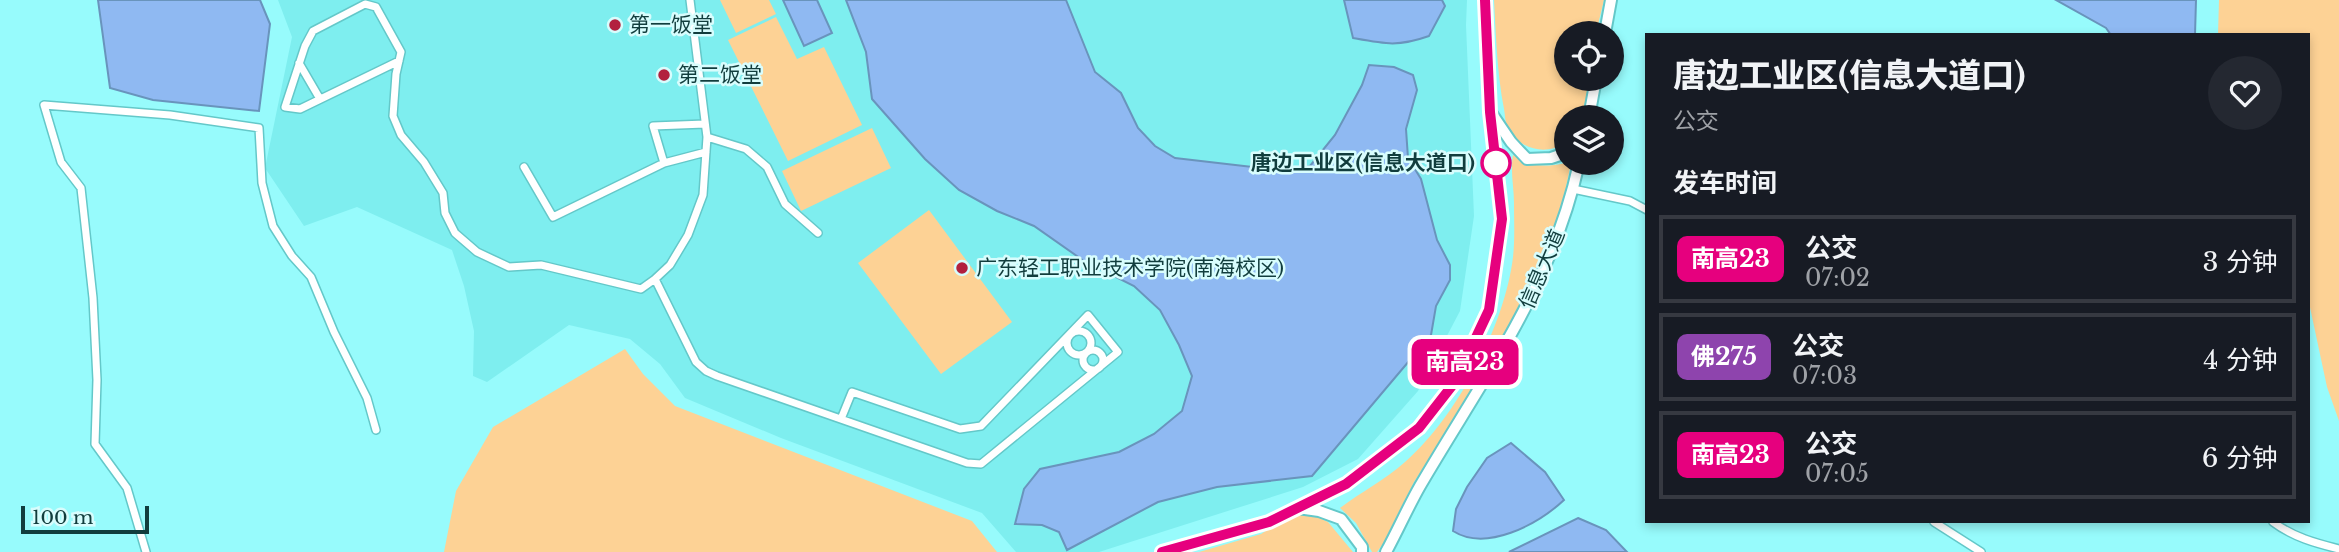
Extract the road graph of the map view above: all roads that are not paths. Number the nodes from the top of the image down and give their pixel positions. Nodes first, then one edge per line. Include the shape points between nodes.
1 (690, 0) edge
2 (1485, 0) edge
3 (1611, 0) edge
4 (1607, 21) edge
5 (399, 61) junction
6 (299, 63) junction
7 (320, 99) junction
8 (1490, 112) junction
9 (705, 124) junction
10 (706, 137) junction
11 (706, 152) junction
12 (1554, 157) edge
13 (664, 163) junction
14 (524, 167) dead end
15 (1576, 175) edge
16 (1573, 189) junction
17 (1645, 209) edge
18 (818, 233) dead end
19 (655, 279) junction
20 (1072, 333) junction
21 (1086, 351) junction
22 (1100, 368) junction
23 (841, 419) junction
24 (376, 430) dead end
25 (1296, 508) junction
26 (1936, 523) edge
27 (2274, 523) edge
28 (2339, 550) edge
29 (146, 552) edge
30 (1162, 552) edge
31 (1362, 552) edge
32 (1387, 552) edge
33 (1981, 552) edge

1 - 9 street
2 - 8 main road, 信息大道
3 - 4 main road
5 - 6 street via 401,52 376,7 365,4 313,31
5 - 7 street
5 - 19 street via 393,116 401,135 443,193 445,213 455,233 477,252 509,267 541,265 641,289
6 - 7 street
6 - 7 street via 285,107 300,109
8 - 12 main road via 1527,159
8 - 25 main road, 信息大道 via 1502,219 1489,310 1455,382 1419,428 1346,484
9 - 10 street
9 - 13 street via 653,126
10 - 11 street
10 - 18 street via 746,149 767,167 786,204
11 - 13 street
11 - 19 street via 703,195 688,235 670,265
13 - 14 street via 553,217
15 - 16 main road, 信息大道
16 - 17 street via 1630,201
16 - 32 main road, 信息大道 via 1554,247 1520,321 1419,488
19 - 23 street via 696,362 706,371
20 - 21 street via 1089,337
20 - 21 street via 1067,343 1070,350
20 - 22 street via 1088,315 1118,352
20 - 23 street via 981,426 960,429 852,392
21 - 22 street via 1097,350 1102,355
21 - 22 street via 1085,366
22 - 23 street via 981,464
24 - 29 street via 367,398 311,277 273,226 262,183 259,128 44,105 61,162 81,188 93,298 95,444 127,488
25 - 30 main road, 信息大道 via 1269,522
25 - 31 main road via 1341,519
26 - 33 street
27 - 28 street via 2310,542

